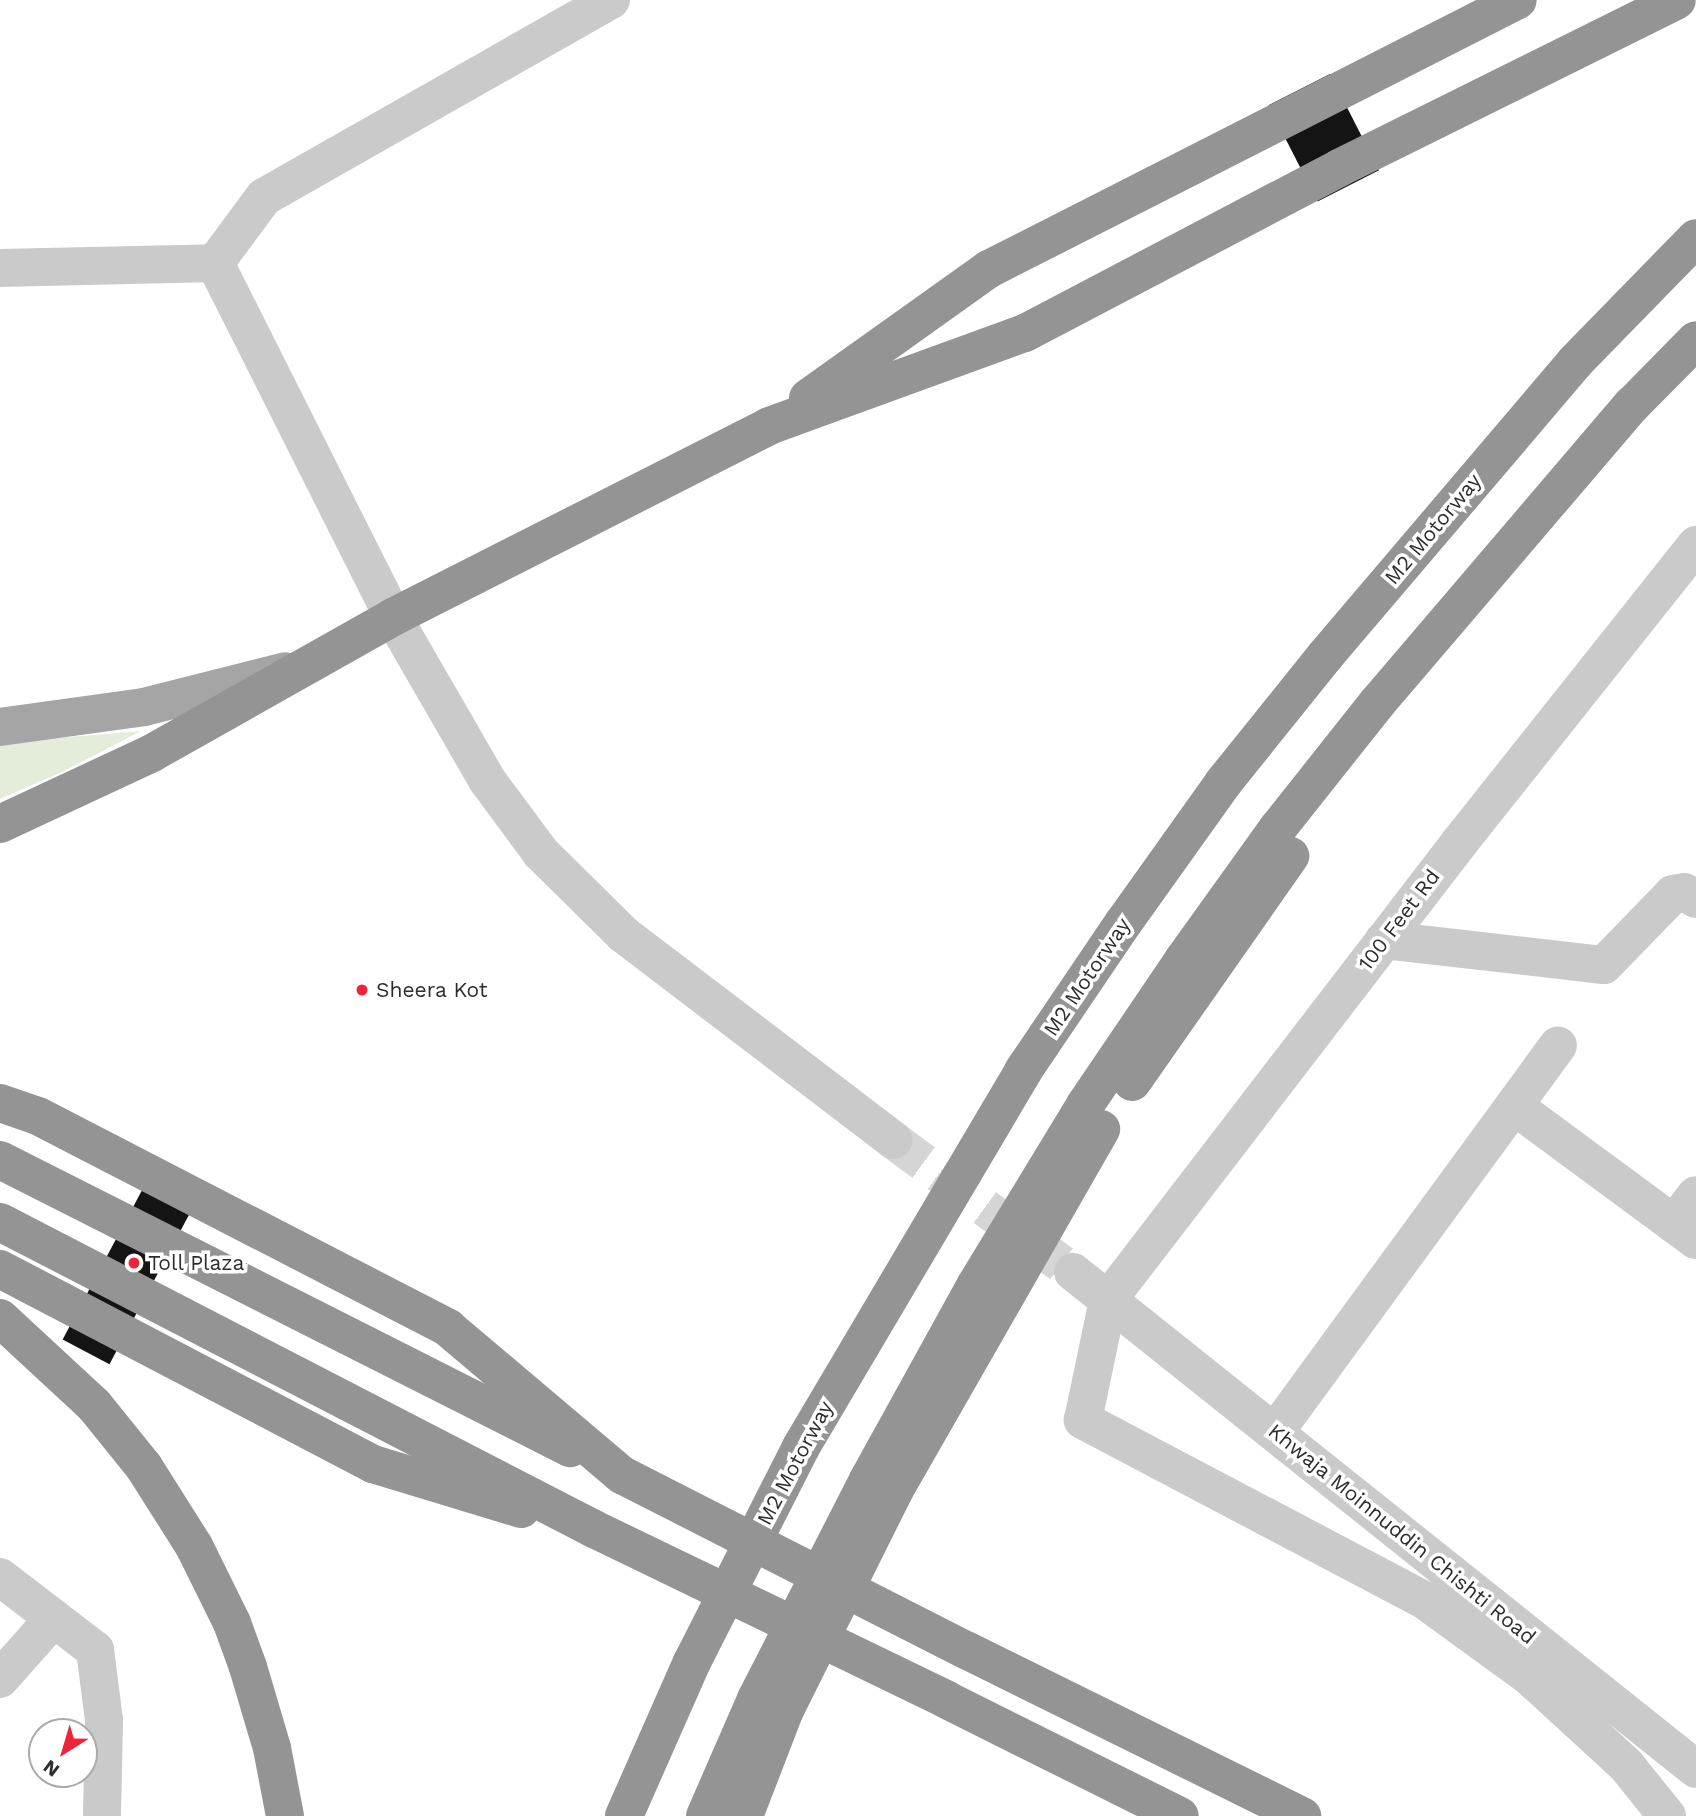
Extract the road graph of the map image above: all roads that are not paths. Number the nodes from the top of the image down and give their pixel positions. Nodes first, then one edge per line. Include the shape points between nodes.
1 (611, 0) edge
2 (1518, 0) edge
3 (1678, 0) edge
4 (1696, 238) edge
5 (215, 263) junction
6 (0, 268) edge
7 (1696, 340) edge
8 (1696, 372) edge
9 (769, 426) junction
10 (1696, 545) edge
11 (393, 617) junction
12 (299, 667) junction
13 (0, 727) edge
14 (0, 824) edge
15 (1696, 899) edge
16 (1384, 940) junction
17 (1558, 1046) dead end
18 (0, 1103) edge
19 (1514, 1106) junction
20 (892, 1140) tunnel mouth
21 (0, 1160) edge
22 (1689, 1220) edge
23 (0, 1222) edge
24 (0, 1269) edge
25 (1073, 1272) tunnel mouth
26 (1108, 1300) junction
27 (0, 1318) edge
28 (1275, 1432) junction
29 (622, 1475) junction
30 (594, 1529) junction
31 (0, 1577) edge
32 (54, 1618) junction
33 (0, 1679) edge
34 (1696, 1769) edge
35 (102, 1816) edge
36 (285, 1816) edge
37 (624, 1816) edge
38 (705, 1816) edge
39 (744, 1816) edge
40 (1180, 1816) edge
41 (1302, 1816) edge
42 (1667, 1816) edge

1 - 5 street via 264,197
2 - 9 highway via 989,269
3 - 9 highway via 1339,167 1025,333
4 - 37 highway, M2 Motorway via 1575,362 1325,656 1223,783 1108,945 1023,1071 920,1239 801,1447 692,1662
5 - 6 street
5 - 11 street
7 - 38 highway via 1632,405 1378,702 1278,828 1161,993 982,1275 881,1455 756,1699
8 - 39 highway via 1397,717 1301,840 1111,1113 894,1491 785,1710
9 - 11 highway
10 - 16 street, 100 Feet Rd
11 - 12 highway
11 - 20 street via 487,780 541,853 623,934
12 - 13 main road via 144,708
12 - 14 highway via 152,753
15 - 16 street via 1684,892 1674,894 1604,965
16 - 26 street, 100 Feet Rd
17 - 19 street
18 - 29 highway via 37,1116 448,1328
19 - 22 street
19 - 28 street
21 - 29 highway
23 - 30 highway
24 - 30 highway via 373,1464
25 - 26 street, Khwaja Moinnuddin Chishti Road
26 - 28 street, Khwaja Moinnuddin Chishti Road
26 - 42 street via 1083,1420 1424,1600 1530,1677 1626,1765
27 - 36 highway via 94,1405 144,1468 194,1546 232,1623 252,1680
28 - 34 street, Khwaja Moinnuddin Chishti Road
29 - 41 highway, bridge
30 - 40 highway, bridge
31 - 32 street
32 - 33 street
32 - 35 street via 95,1650 104,1720

